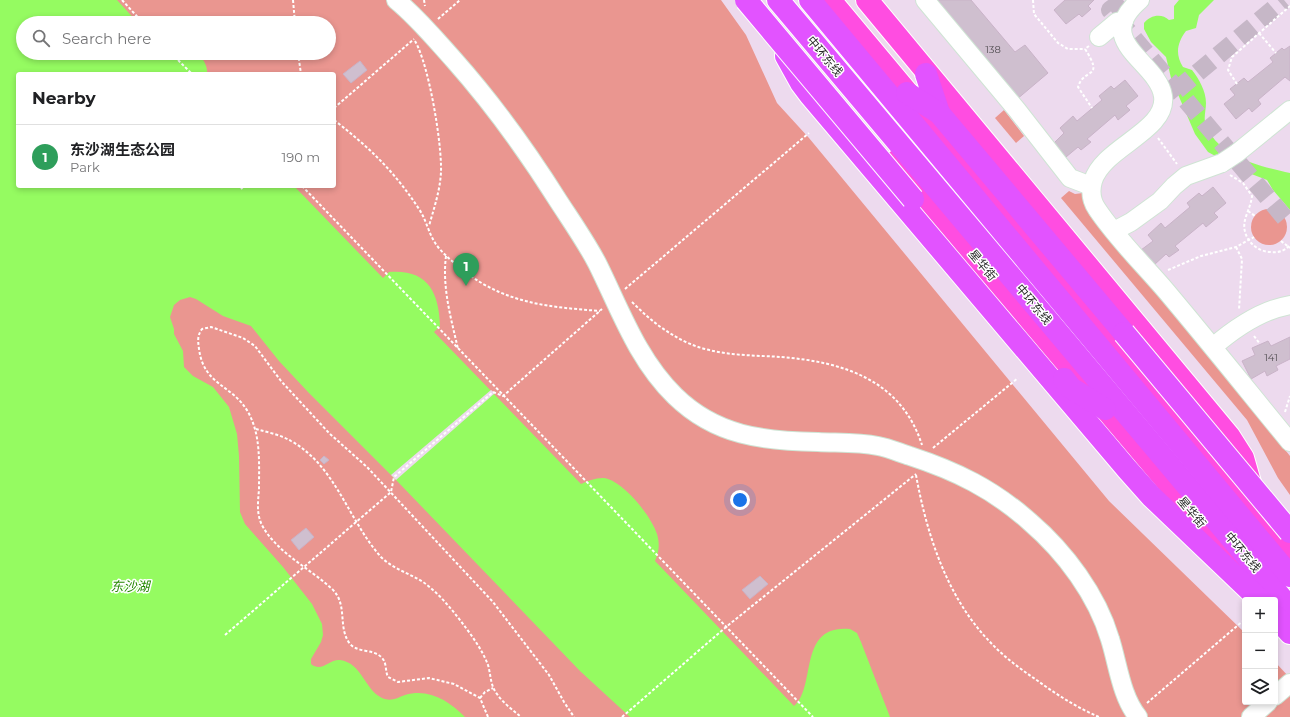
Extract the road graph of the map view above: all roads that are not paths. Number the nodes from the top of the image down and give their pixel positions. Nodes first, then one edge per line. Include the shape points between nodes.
1 (396, 0) edge
2 (746, 0) edge
3 (810, 0) edge
4 (830, 0) edge
5 (867, 0) edge
6 (925, 0) edge
7 (1140, 0) edge
8 (768, 3) edge
9 (1124, 21) junction
10 (1099, 38) road end
11 (926, 74) junction
12 (907, 93) junction
13 (1290, 110) edge
14 (939, 113) junction
15 (1091, 186) junction
16 (1114, 231) junction
17 (1290, 305) edge
18 (1213, 347) junction
19 (1105, 409) junction
20 (1290, 442) edge
21 (1261, 516) junction
22 (1290, 532) edge
23 (1290, 550) edge
24 (1290, 576) edge
25 (1257, 597) edge
26 (1268, 597) edge
27 (1278, 607) edge
28 (1290, 608) edge
29 (1278, 619) edge
30 (1290, 621) edge
31 (1290, 632) edge
32 (1290, 683) edge
33 (1278, 693) edge
34 (1265, 705) edge
35 (1136, 715) edge
36 (1251, 717) edge

1 - 35 street via 419,21 480,89 509,126 582,236 597,264 607,305 656,374 687,408 709,422 737,434 782,442 879,446 918,467 963,475 984,487 1030,521 1060,552 1082,582 1110,636 1123,686
2 - 19 highway, bridge via 1071,388
3 - 24 highway, 中环东线
4 - 12 main road
5 - 11 main road
6 - 15 street via 1070,178
7 - 9 street via 1130,8
8 - 19 main road, 星华街
8 - 25 highway via 783,49 801,84 1151,496
8 - 28 highway, 中环东线
9 - 10 street via 1117,22
9 - 15 street via 1126,43 1159,85 1163,106 1156,120 1106,159
11 - 14 highway
11 - 21 main road via 1229,436 1243,458
12 - 14 highway
12 - 21 main road
13 - 16 street, bridge via 1238,153 1186,176 1160,201
14 - 22 highway, bridge
15 - 16 street via 1093,202
16 - 18 street
17 - 18 street via 1266,312 1245,323
18 - 20 street
19 - 26 main road, 星华街
21 - 23 main road
27 - 30 main road
29 - 31 highway
32 - 33 street
34 - 36 street

